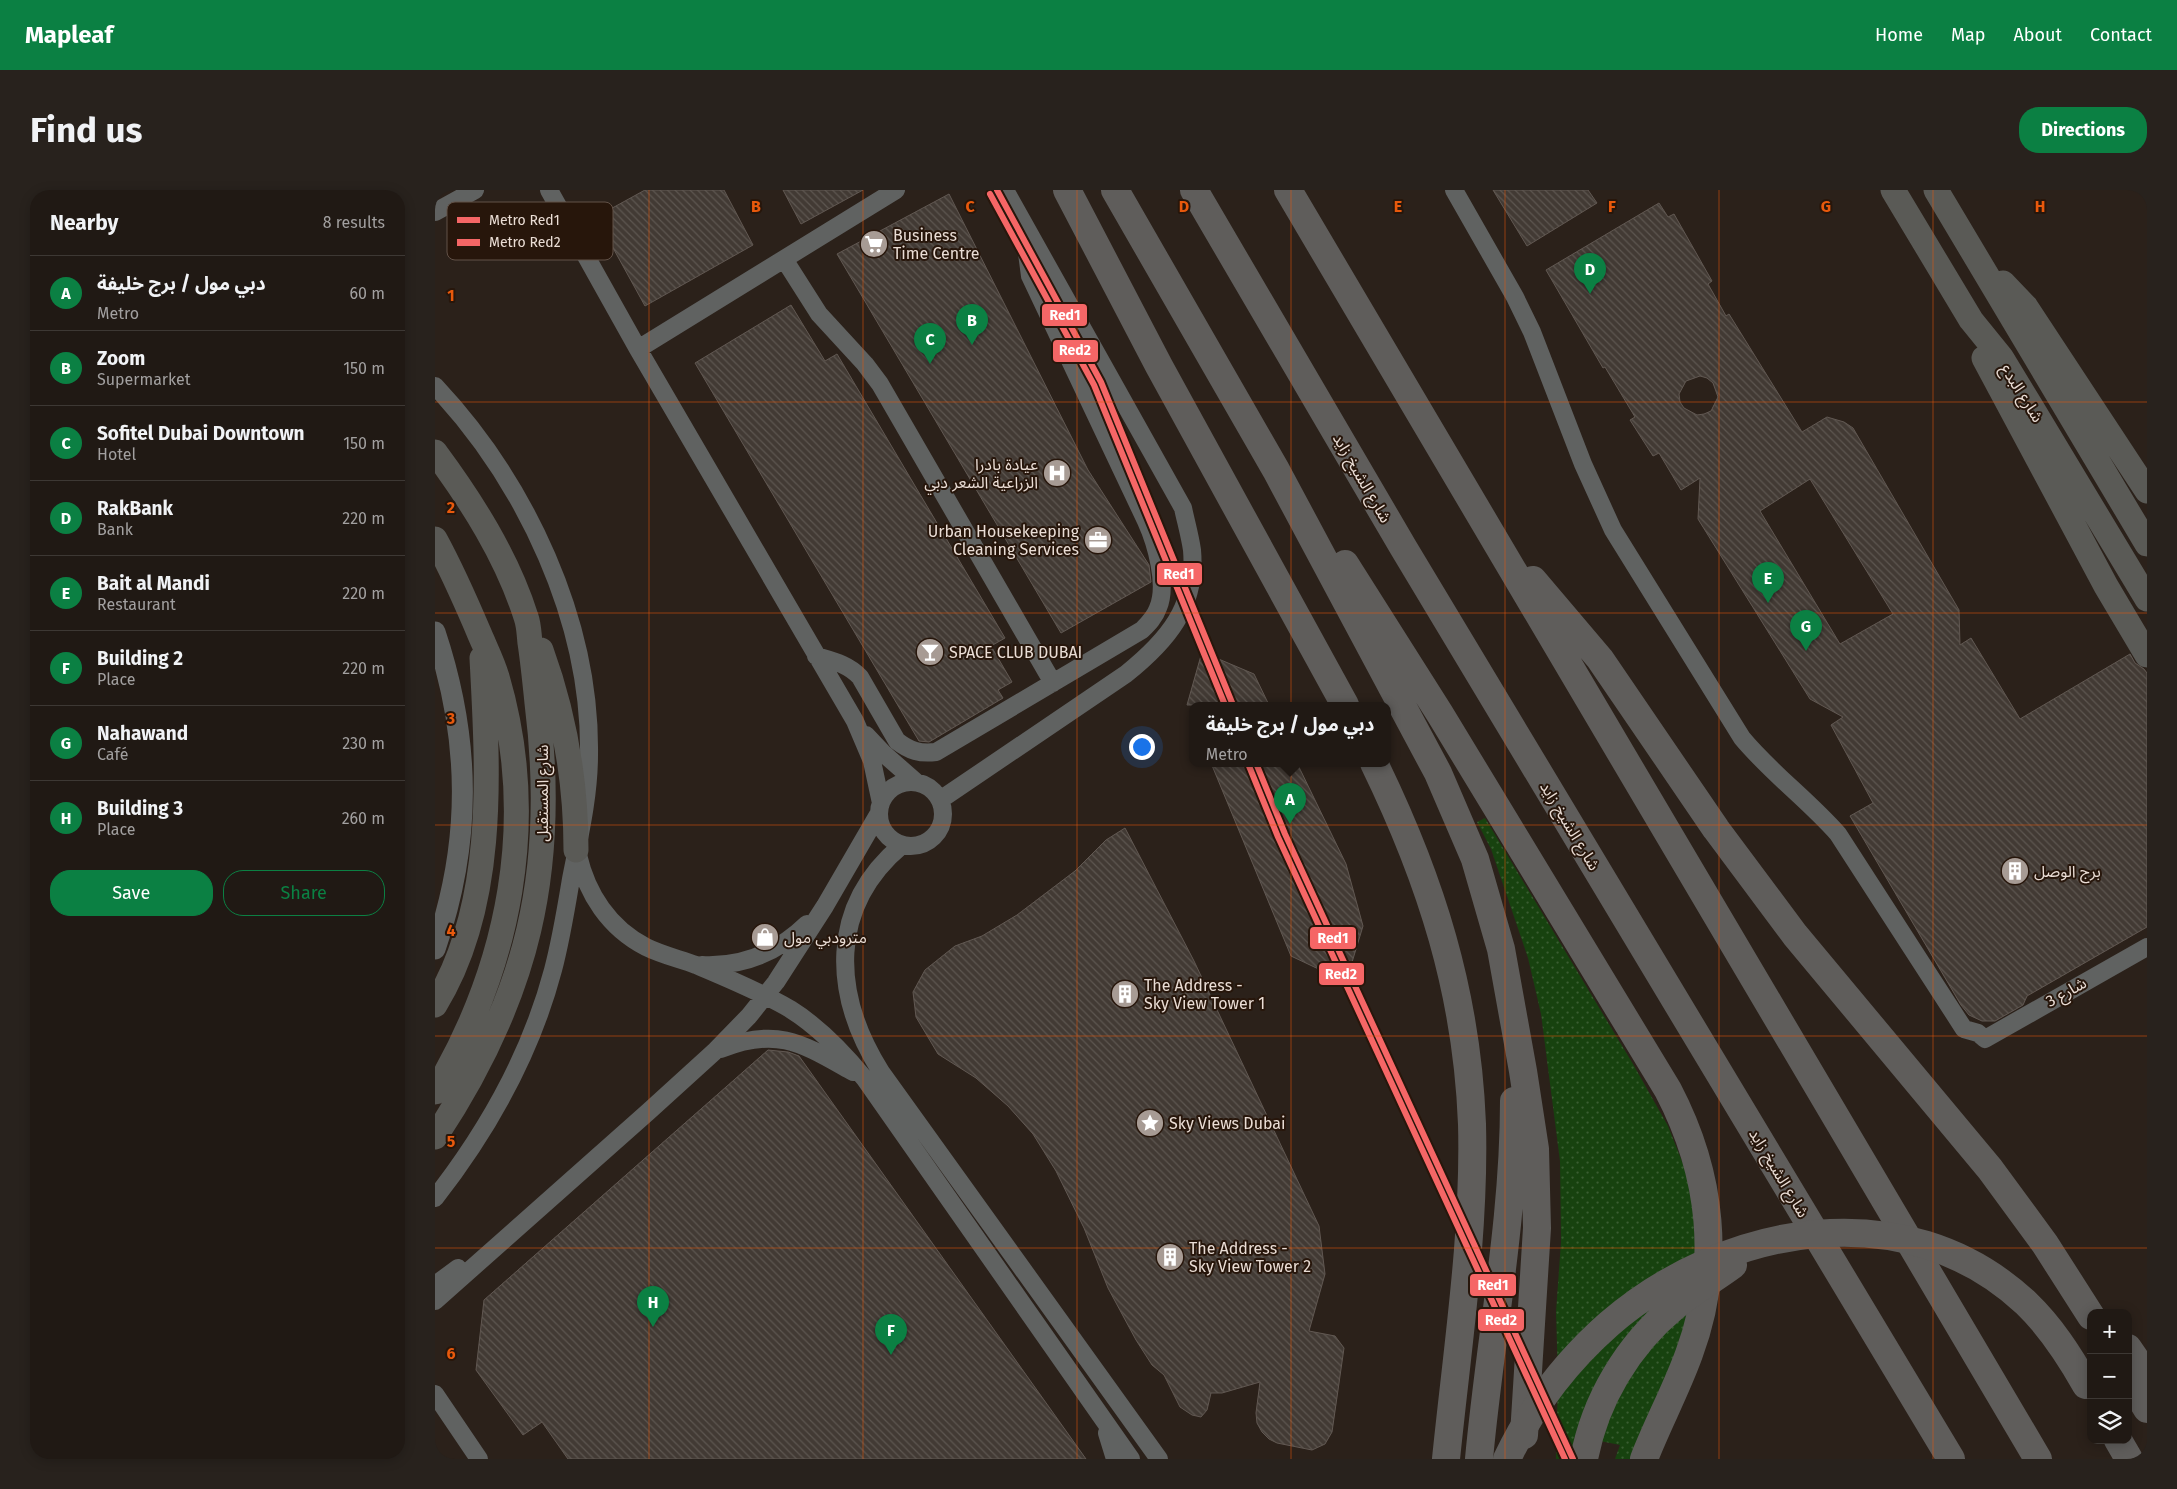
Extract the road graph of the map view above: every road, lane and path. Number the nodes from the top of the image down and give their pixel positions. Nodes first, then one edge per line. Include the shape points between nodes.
1 (475, 190) edge
2 (549, 190) edge
3 (896, 190) edge
4 (1005, 190) edge
5 (1067, 190) edge
6 (1115, 190) edge
7 (1194, 190) edge
8 (1288, 190) edge
9 (1453, 190) edge
10 (1893, 190) edge
11 (1936, 190) edge
12 (453, 202) edge
13 (556, 202) edge
14 (447, 205) edge
15 (435, 212) edge
16 (1031, 238) junction
17 (784, 259) junction
18 (588, 260) edge
19 (1983, 269) junction
20 (1971, 320) junction
21 (638, 349) junction
22 (435, 386) edge
23 (435, 452) edge
24 (1276, 470) junction
25 (2147, 491) edge
26 (1485, 524) junction
27 (435, 539) edge
28 (2147, 544) edge
29 (2147, 598) edge
30 (527, 618) junction
31 (435, 632) edge
32 (480, 636) junction
33 (2147, 655) edge
34 (816, 656) junction
35 (1053, 683) junction
36 (1343, 702) edge
37 (855, 721) junction
38 (1376, 767) edge
39 (916, 782) junction
40 (940, 800) junction
41 (880, 808) junction
42 (902, 845) junction
43 (576, 850) junction
44 (825, 906) junction
45 (2147, 947) edge
46 (435, 949) edge
47 (696, 965) junction
48 (764, 996) junction
49 (435, 1005) edge
50 (1515, 1032) junction
51 (714, 1052) junction
52 (865, 1079) junction
53 (435, 1092) edge
54 (435, 1137) edge
55 (435, 1198) edge
56 (1761, 1244) junction
57 (2071, 1284) junction
58 (435, 1298) edge
59 (1050, 1308) junction
60 (2096, 1309) edge
61 (2087, 1310) edge
62 (1048, 1342) junction
63 (2132, 1354) edge
64 (2147, 1376) edge
65 (2132, 1385) edge
66 (2087, 1387) edge
67 (435, 1394) edge
68 (441, 1408) edge
69 (2147, 1409) edge
70 (1105, 1422) junction
71 (2120, 1444) edge
72 (1156, 1458) edge
73 (479, 1459) edge
74 (1115, 1459) edge
75 (1131, 1459) edge
76 (1446, 1459) edge
77 (1479, 1459) edge
78 (1507, 1459) edge
79 (1522, 1459) edge
80 (1584, 1459) edge
81 (1644, 1459) edge
82 (1951, 1459) edge
83 (2038, 1459) edge
84 (2129, 1459) edge

1 - 12 street
2 - 13 street
3 - 17 street
4 - 16 street
5 - 36 highway via 1159,366
6 - 24 highway
7 - 82 highway, شارع الشيخ زايد via 1403,547
8 - 26 highway
9 - 45 street, شارع 3 via 1532,332 1583,464 1613,530 1742,738 1758,758 1818,811 1838,834 1962,1027 1985,1039
10 - 20 main road, شارع البدع
11 - 19 main road, شارع البدع
14 - 15 street
16 - 35 street via 1027,253 1030,276 1149,527 1159,563 1161,596 1158,609 1142,630
16 - 40 street via 1183,508 1192,551 1191,579 1184,606 1171,631 1152,652 1126,674
17 - 21 street
17 - 35 street via 819,314 880,384
18 - 21 street
19 - 25 main road via 2026,306
19 - 28 main road, شارع البدع
20 - 29 main road, شارع البدع via 2005,365
20 - 33 main road via 1990,371
21 - 34 street
22 - 43 street via 466,422 507,481 541,546 567,613 584,684 589,732 588,779
23 - 30 main road, شارع المستقبل via 467,497 496,547
24 - 50 highway via 1458,816 1501,949
24 - 81 highway via 1308,506 1440,714 1668,1090 1688,1132 1708,1214 1710,1245 1706,1291 1684,1368
26 - 57 highway via 1600,659 1755,883 1837,987 1990,1169
26 - 83 highway
27 - 32 main road, شارع المستقبل
30 - 43 main road via 552,682 567,740 574,782
30 - 54 main road, شارع المستقبل via 545,785 539,880 523,954 502,1017 482,1060
31 - 46 street via 454,700 463,782 457,868
32 - 49 main road via 487,766 481,853 467,930
32 - 53 main road, شارع المستقبل via 497,675 508,719 516,811 515,855 507,909 486,987 469,1028
34 - 35 street via 845,664 854,670 897,741 925,754 945,748
34 - 37 street
37 - 39 street via 883,753
37 - 41 street via 872,761
38 - 76 highway via 1410,840 1442,932 1463,1027 1469,1076 1472,1173
39 - 40 street via 930,788
39 - 41 street via 895,786
40 - 42 street via 943,821 939,831 923,844
41 - 42 street via 882,827 890,838
41 - 44 street
42 - 59 street via 866,884 851,917 845,953 846,971 857,1024 881,1072
43 - 47 street via 589,890 613,923 646,947
43 - 55 street via 553,971 532,1032 492,1115
44 - 47 street via 794,936 758,958 724,965
44 - 48 street
47 - 48 street
48 - 51 street
48 - 52 street via 789,1009 823,1034
50 - 77 highway via 1511,1193
50 - 79 highway via 1530,1110 1537,1189
51 - 52 street via 761,1037 783,1040 807,1047
51 - 58 street
52 - 62 street
56 - 66 highway, bridge via 1813,1234 1854,1232 1901,1238 1940,1250 1977,1267 2025,1303 2053,1333
56 - 78 highway, bridge via 1691,1270 1653,1292 1610,1324 1555,1382
56 - 80 highway, bridge via 1674,1307 1640,1341 1602,1402
57 - 60 highway
57 - 61 highway
59 - 62 street
59 - 72 street
62 - 70 street
63 - 64 highway
65 - 69 highway
67 - 68 street
68 - 73 street
70 - 74 street
70 - 75 street
71 - 84 highway

